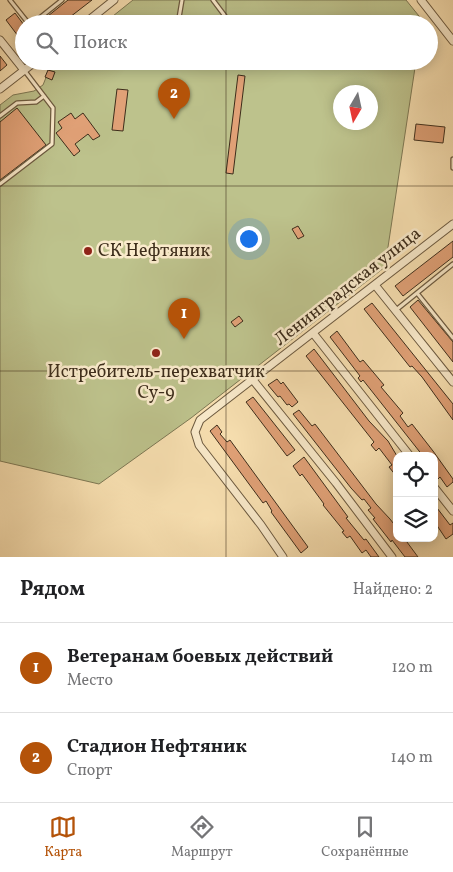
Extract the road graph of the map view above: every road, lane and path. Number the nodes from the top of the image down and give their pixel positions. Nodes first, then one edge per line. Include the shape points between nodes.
1 (10, 0) edge
2 (62, 0) edge
3 (182, 0) edge
4 (213, 0) edge
5 (421, 0) edge
6 (110, 1) edge
7 (23, 15) edge
8 (43, 15) edge
9 (94, 15) edge
10 (180, 15) edge
11 (224, 15) edge
12 (433, 15) edge
13 (438, 22) edge
14 (0, 40) edge
15 (453, 41) edge
16 (15, 59) edge
17 (24, 70) joint
18 (0, 89) edge
19 (44, 96) junction
20 (0, 116) edge
21 (453, 159) edge
22 (453, 168) edge
23 (0, 184) edge
24 (453, 224) edge
25 (453, 264) edge
26 (376, 285) junction
27 (417, 293) junction
28 (396, 310) junction
29 (314, 333) junction
30 (453, 338) edge
31 (253, 380) junction
32 (453, 382) edge
33 (407, 452) edge
34 (438, 492) edge
35 (453, 511) edge
36 (282, 557) edge
37 (392, 557) edge

1 - 7 lane
2 - 8 lane
3 - 10 lane
4 - 11 lane
5 - 12 street
6 - 9 street
13 - 15 street
14 - 16 street
17 - 18 street
17 - 19 lane
19 - 20 lane via 36,102 17,103
19 - 23 lane via 53,108 52,144
21 - 22 lane
24 - 26 street, Ленинградская улица
25 - 27 lane
26 - 28 street
26 - 29 street, Ленинградская улица
27 - 28 lane
27 - 30 lane
28 - 32 street
29 - 31 street, Ленинградская улица
29 - 33 street
31 - 36 street, Ленинградская улица via 200,420 195,432 199,445
31 - 37 street
34 - 35 street

